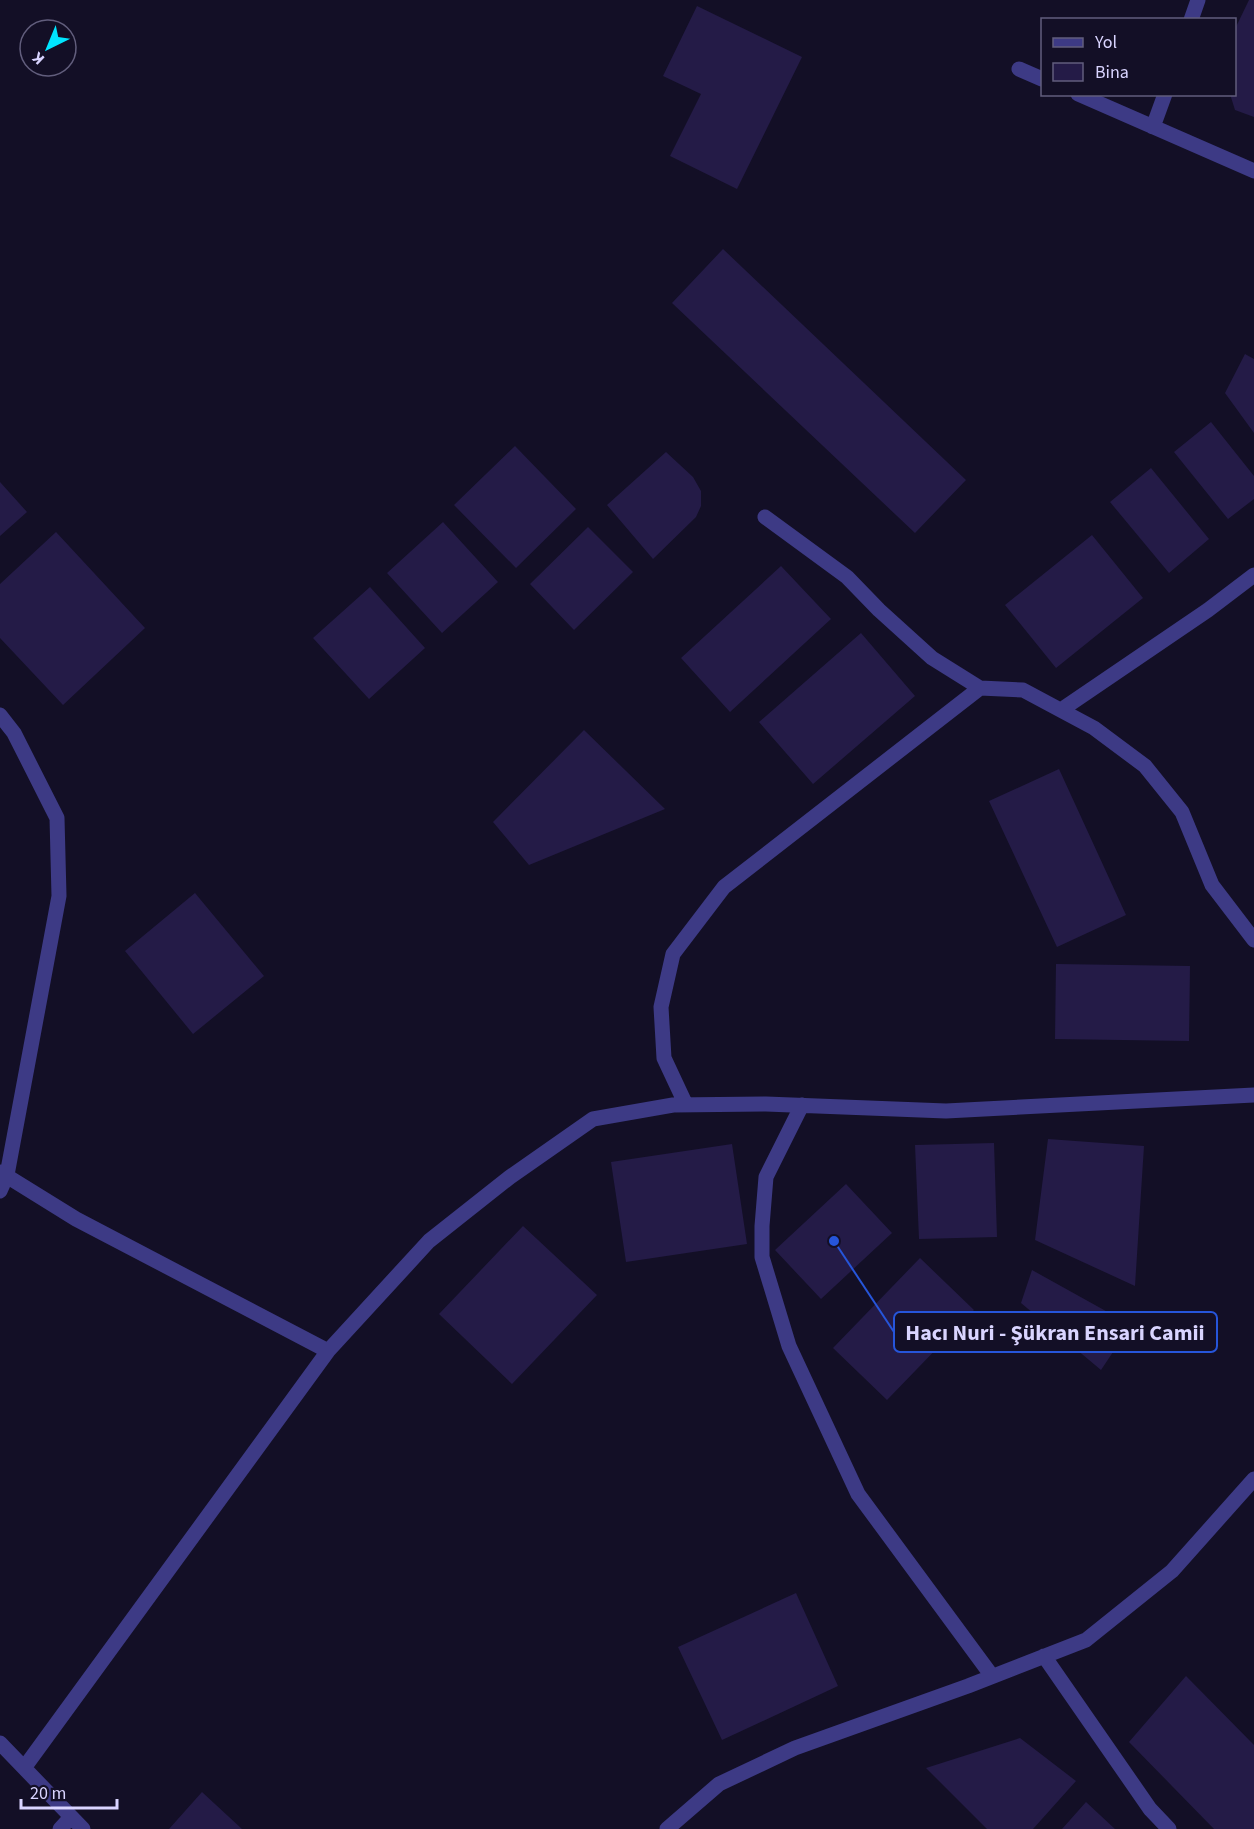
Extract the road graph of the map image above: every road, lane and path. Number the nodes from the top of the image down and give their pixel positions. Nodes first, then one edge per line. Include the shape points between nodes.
1 (1198, 0) edge
2 (1192, 18) edge
3 (1019, 69) dead end
4 (1041, 79) edge
5 (1083, 96) edge
6 (1164, 96) edge
7 (1153, 127) junction
8 (1254, 171) edge
9 (765, 517) dead end
10 (1254, 575) edge
11 (980, 688) junction
12 (1061, 710) junction
13 (0, 715) edge
14 (1254, 940) edge
15 (1254, 1095) edge
16 (686, 1105) junction
17 (802, 1105) junction
18 (3, 1174) edge
19 (0, 1191) edge
20 (328, 1351) junction
21 (1254, 1479) edge
22 (1044, 1656) junction
23 (992, 1676) junction
24 (0, 1743) edge
25 (24, 1768) junction
26 (71, 1817) junction
27 (60, 1829) edge
28 (83, 1829) edge
29 (667, 1829) edge
30 (1169, 1829) edge

1 - 2 street
3 - 4 street
5 - 7 street
6 - 7 street
7 - 8 street
9 - 11 street via 847,577 932,658
10 - 12 street
11 - 12 street via 1023,690
11 - 16 street via 724,887 673,954 661,1007 664,1058
12 - 14 street via 1094,728 1145,766 1182,812 1212,885
13 - 18 street via 14,733 57,818 59,896
15 - 17 street via 946,1111
16 - 17 street
16 - 20 street via 593,1119 510,1177 429,1241
17 - 23 street via 766,1177 762,1226 762,1257 789,1346 858,1494
18 - 19 street
18 - 20 street via 76,1219
20 - 25 street
21 - 22 street via 1172,1571 1086,1640
22 - 23 street
22 - 30 street via 1150,1809
23 - 29 street via 785,1752 719,1784
24 - 25 street
25 - 26 street
26 - 27 street
26 - 28 street

